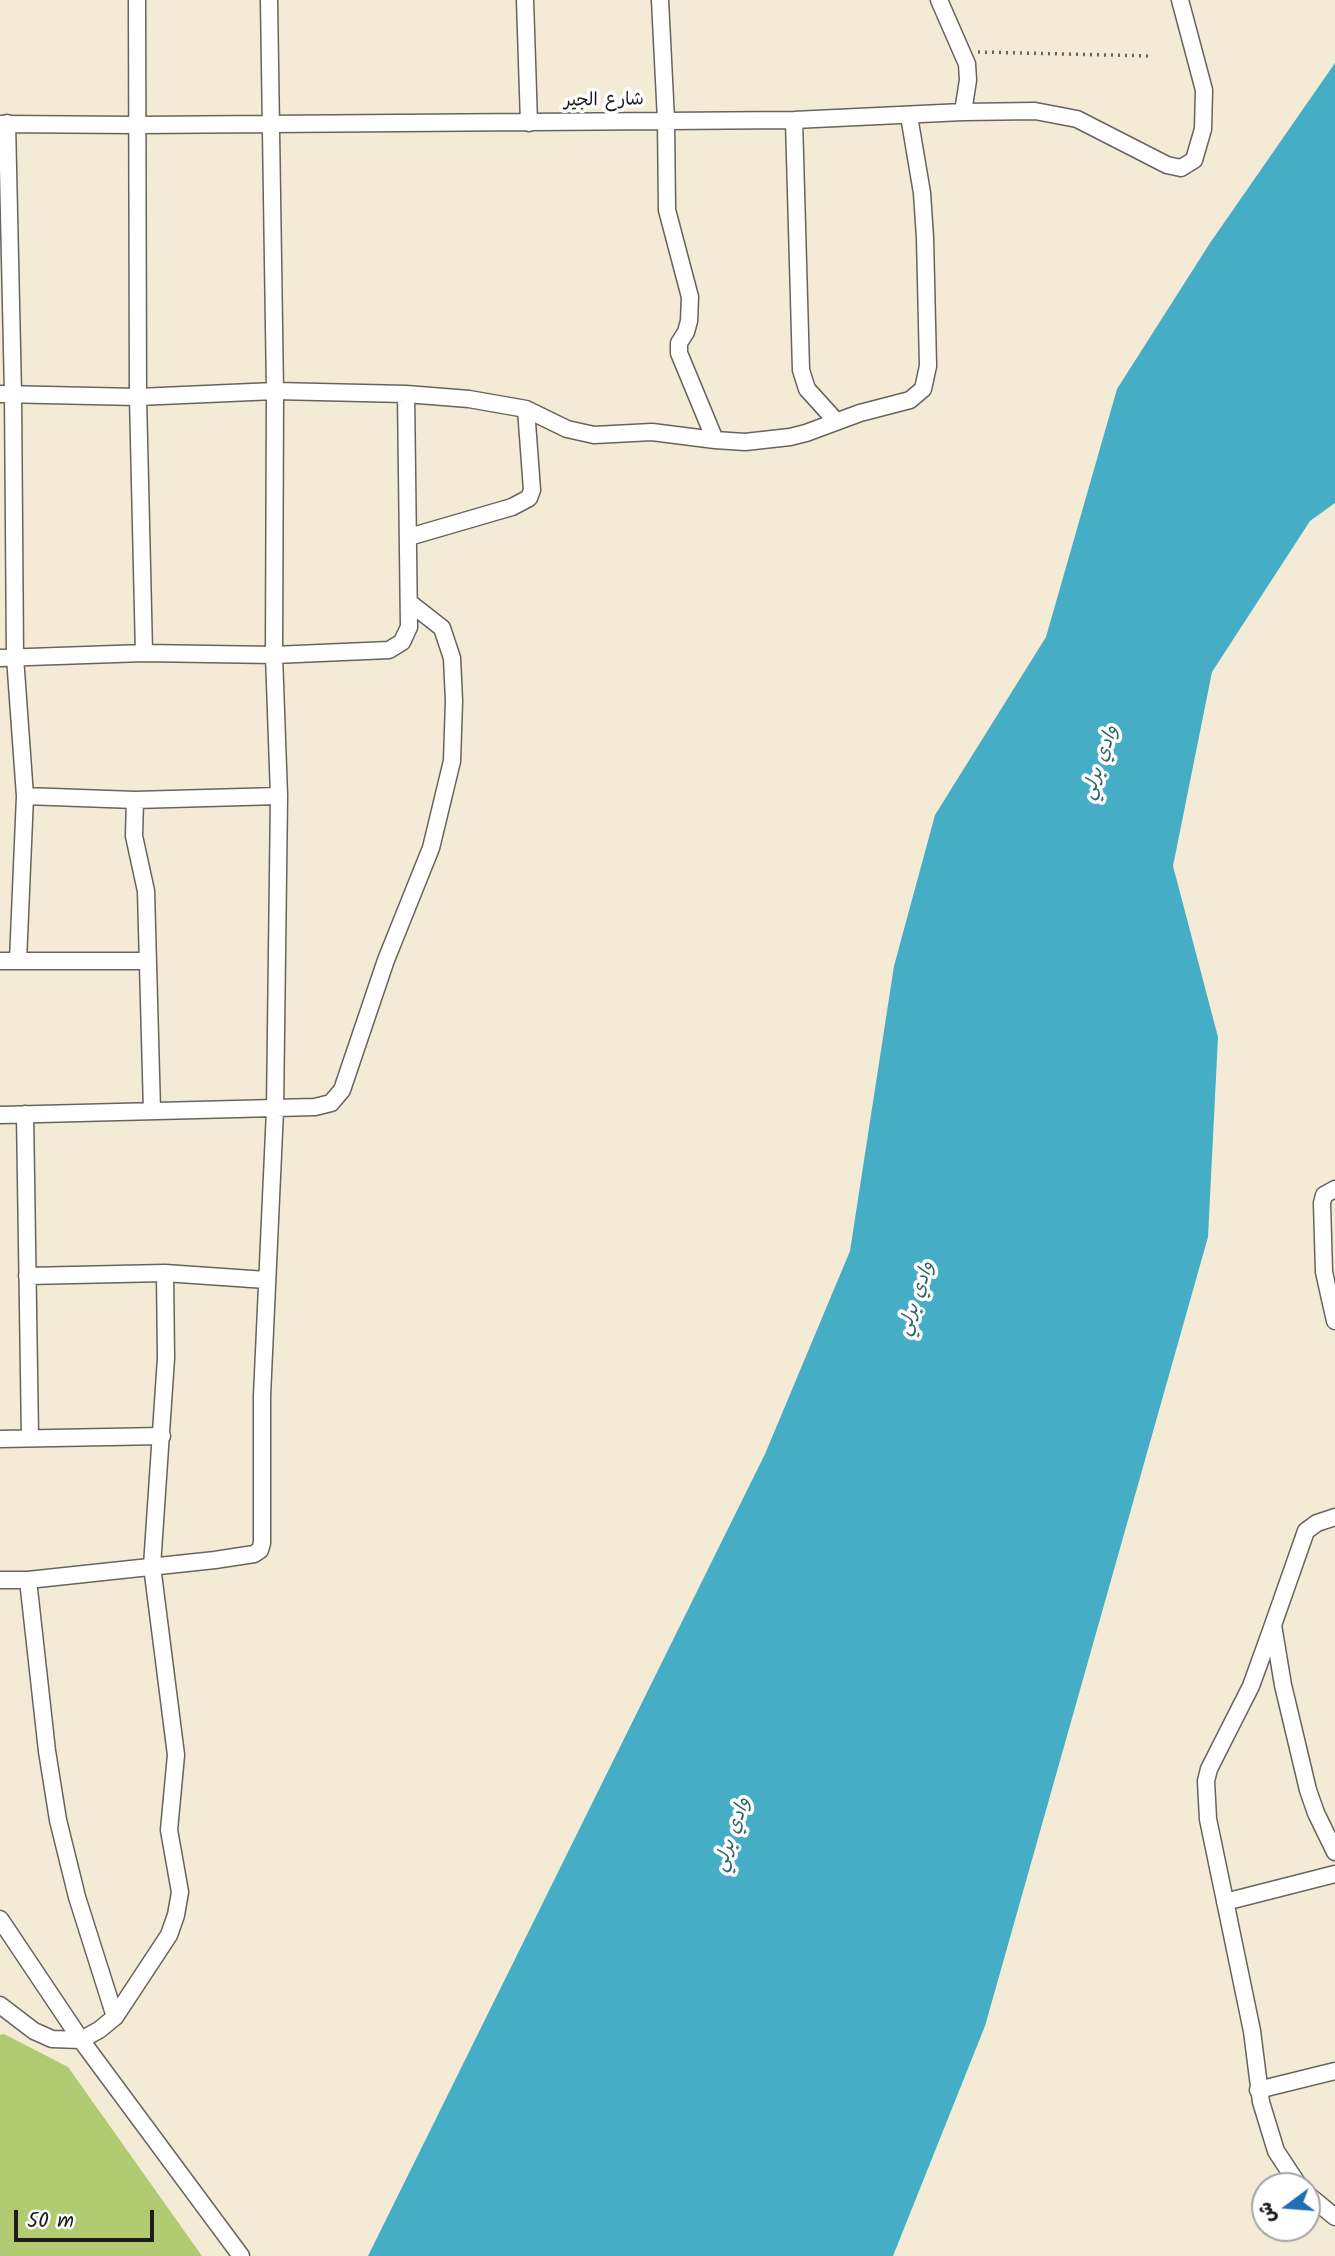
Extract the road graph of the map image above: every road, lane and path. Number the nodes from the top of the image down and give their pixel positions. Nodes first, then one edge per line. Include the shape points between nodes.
1 (137, 0) edge
2 (269, 0) edge
3 (525, 0) edge
4 (660, 0) edge
5 (939, 0) edge
6 (1180, 0) edge
7 (962, 52) junction
8 (1151, 56) dead end
9 (963, 112) junction
10 (909, 116) junction
11 (666, 120) junction
12 (794, 120) junction
13 (530, 122) junction
14 (4, 124) edge
15 (272, 124) junction
16 (136, 125) junction
17 (275, 391) junction
18 (7, 394) edge
19 (406, 394) junction
20 (138, 397) junction
21 (526, 409) junction
22 (836, 421) junction
23 (715, 440) junction
24 (409, 537) junction
25 (410, 603) junction
26 (144, 653) junction
27 (274, 655) junction
28 (7, 658) edge
29 (25, 796) junction
30 (279, 796) junction
31 (135, 800) junction
32 (0, 961) edge
33 (19, 961) junction
34 (147, 961) junction
35 (275, 1110) junction
36 (152, 1111) junction
37 (26, 1114) junction
38 (0, 1115) edge
39 (1335, 1189) edge
40 (165, 1273) junction
41 (27, 1276) junction
42 (266, 1280) junction
43 (1335, 1321) edge
44 (162, 1436) junction
45 (30, 1437) junction
46 (0, 1439) edge
47 (1335, 1517) edge
48 (152, 1566) junction
49 (0, 1580) edge
50 (28, 1580) junction
51 (1273, 1625) junction
52 (1335, 1852) edge
53 (1335, 1874) edge
54 (1225, 1902) junction
55 (0, 1919) edge
56 (0, 2005) edge
57 (115, 2017) junction
58 (81, 2040) junction
59 (1335, 2071) edge
60 (1258, 2090) junction
61 (1290, 2172) edge
62 (1321, 2206) edge
63 (1335, 2217) edge
64 (241, 2256) edge

1 - 16 street
2 - 15 street
3 - 13 street
4 - 11 street
5 - 7 street
6 - 9 street, شارع الجير via 1204,90 1203,128 1194,160 1181,169 1077,119 1035,111
7 - 8 path
7 - 9 street via 968,80
9 - 10 street, شارع الجير
10 - 12 street, شارع الجير
10 - 22 street via 925,238 928,366 923,388 910,400
11 - 12 street, شارع الجير
11 - 13 street, شارع الجير
11 - 23 street via 667,210 690,297 689,321 679,353
12 - 22 street via 801,370 807,388
13 - 15 street, شارع الجير
14 - 16 street, شارع الجير
14 - 18 street
15 - 16 street, شارع الجير
15 - 17 street
16 - 20 street
17 - 19 street
17 - 20 street
17 - 27 street
18 - 20 street
18 - 28 street
19 - 21 street
19 - 24 street
20 - 26 street
21 - 23 street via 567,429 594,435 652,432
21 - 24 street via 529,498
22 - 23 street via 790,437
24 - 25 street
25 - 27 street via 409,627 390,650
25 - 35 street via 442,628 452,658 452,761 431,848 386,960 342,1090 331,1102 315,1107
26 - 27 street
26 - 28 street
27 - 30 street
28 - 29 street
29 - 31 street
29 - 33 street
30 - 31 street
30 - 35 street
31 - 34 street via 134,836 146,891
32 - 33 street
33 - 34 street
34 - 36 street
35 - 36 street
35 - 42 street
36 - 37 street
37 - 38 street
37 - 41 street
39 - 43 street via 1324,1195 1321,1203 1324,1272
40 - 41 street
40 - 42 street
40 - 44 street
41 - 45 street
42 - 48 street via 260,1550
44 - 45 street
44 - 48 street
45 - 46 street
47 - 51 street via 1306,1531
48 - 50 street
48 - 57 street via 176,1755 169,1830 180,1892 169,1935
49 - 50 street
50 - 57 street via 58,1820
51 - 52 street via 1308,1790
51 - 54 street via 1251,1686 1206,1781 1208,1819
53 - 54 street
54 - 60 street via 1252,2031
55 - 58 street
56 - 58 street via 52,2039
57 - 58 street
58 - 64 street
59 - 60 street
60 - 61 street via 1276,2151
62 - 63 street

